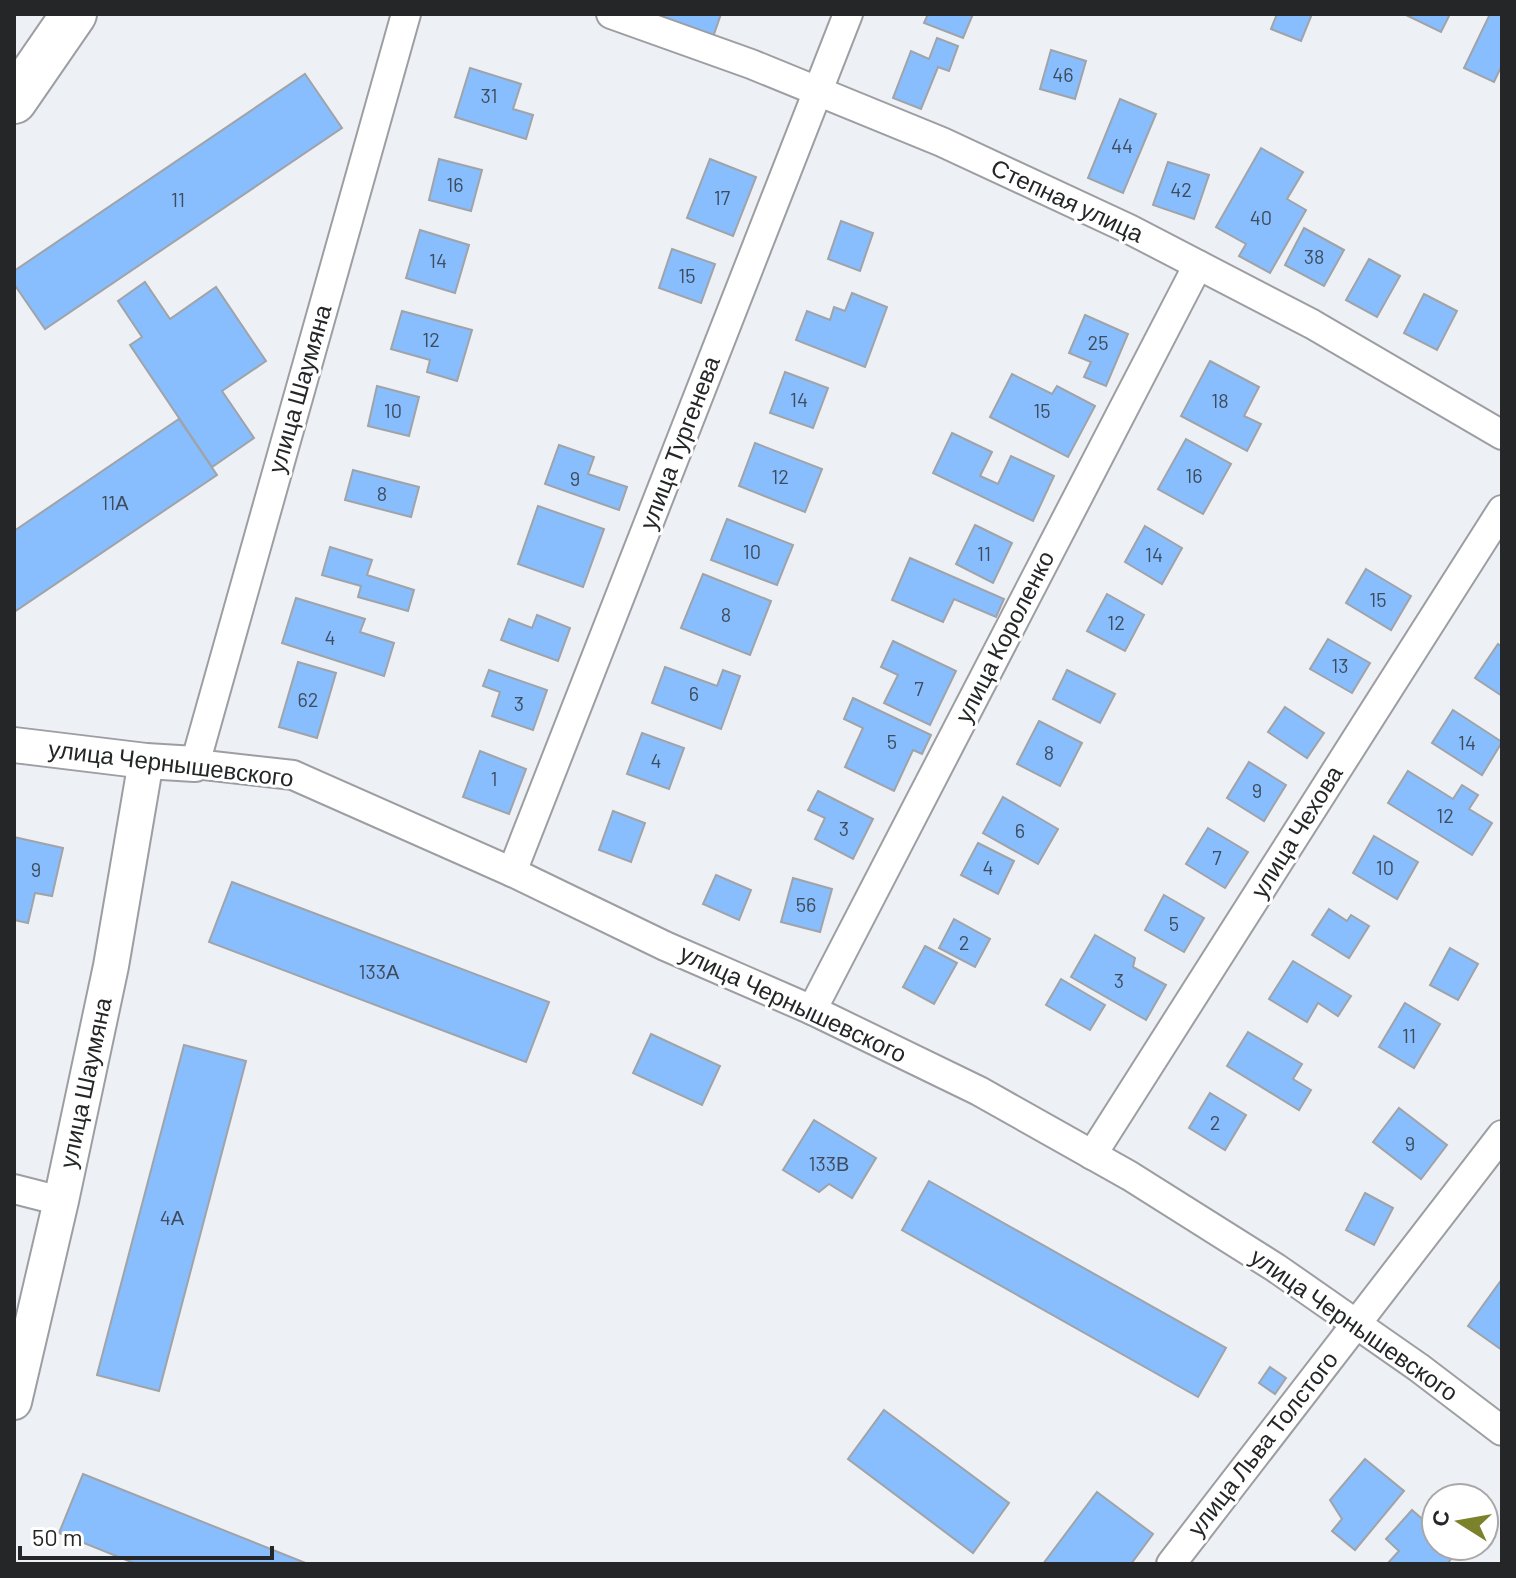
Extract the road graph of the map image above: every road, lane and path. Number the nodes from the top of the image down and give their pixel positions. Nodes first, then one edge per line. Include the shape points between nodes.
1 (74, 14) edge
2 (406, 14) edge
3 (611, 14) edge
4 (848, 14) edge
5 (818, 92) junction
6 (14, 101) edge
7 (1198, 265) junction
8 (1502, 435) edge
9 (1502, 510) edge
10 (14, 745) edge
11 (146, 761) junction
12 (195, 764) junction
13 (512, 872) junction
14 (812, 1010) junction
15 (1502, 1135) edge
16 (1092, 1155) junction
17 (14, 1189) edge
18 (61, 1201) junction
19 (1356, 1323) junction
20 (14, 1402) edge
21 (1502, 1431) edge
22 (1171, 1564) edge

1 - 6 main road
2 - 12 street, улица Шаумяна
3 - 5 street, Степная улица
4 - 5 street, улица Тургенева
5 - 7 street, Степная улица via 942,142
5 - 13 street, улица Тургенева
7 - 8 street, Степная улица via 1312,324
7 - 14 street, улица Короленко
9 - 16 street, улица Чехова
10 - 11 street, улица Чернышевского
11 - 12 street, улица Чернышевского
11 - 18 street, улица Шаумяна via 111,966
12 - 13 street, улица Чернышевского via 293,775
13 - 14 street, улица Чернышевского
14 - 16 street, улица Чернышевского via 979,1091
15 - 19 street, улица Льва Толстого
16 - 19 street, улица Чернышевского
17 - 18 street
18 - 20 street, улица Шаумяна
19 - 21 street, улица Чернышевского
19 - 22 street, улица Льва Толстого

